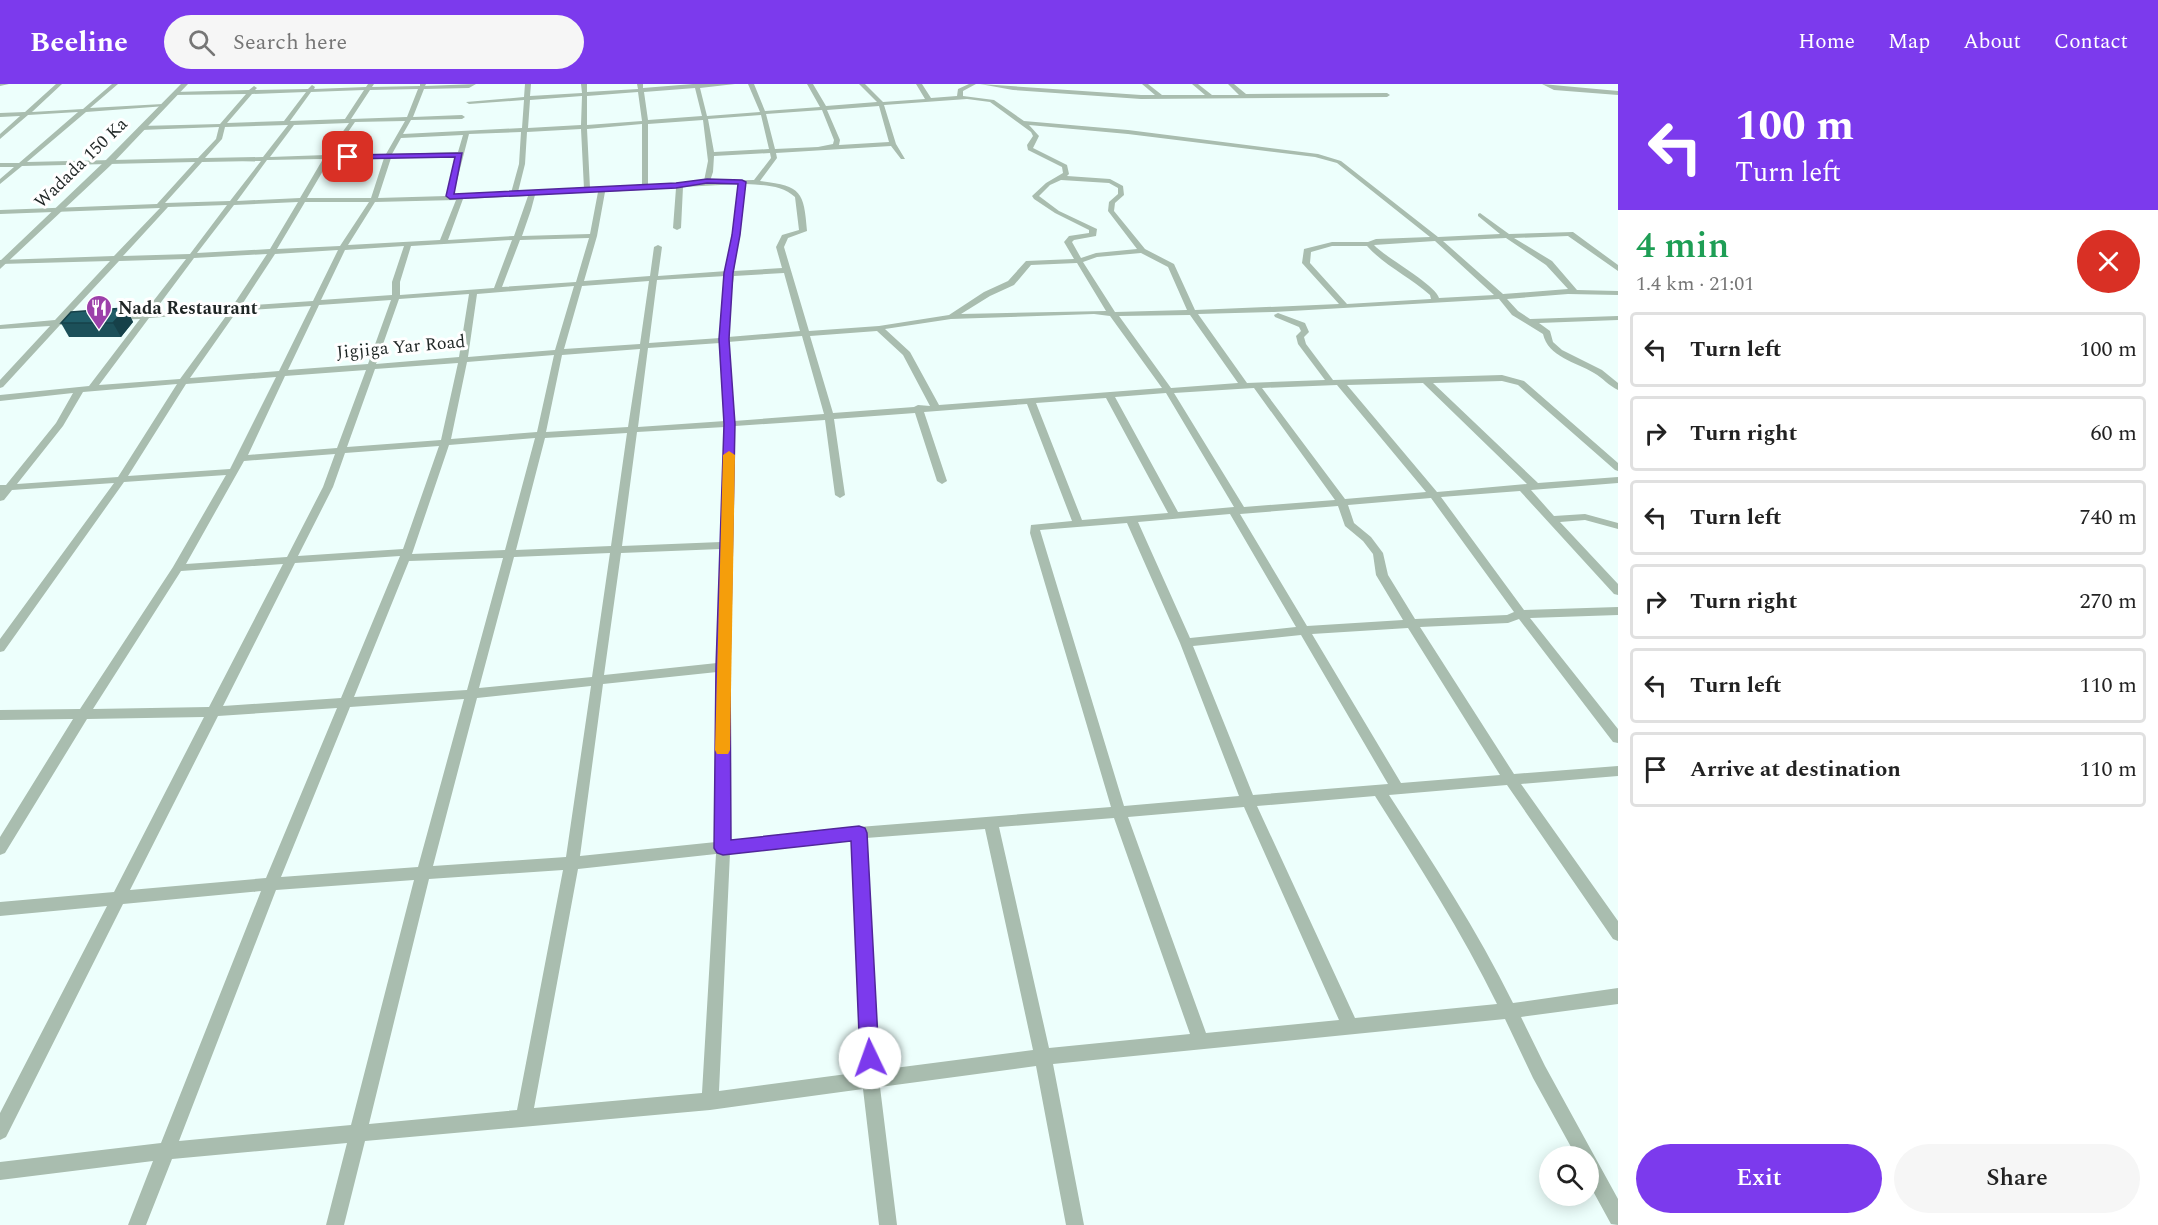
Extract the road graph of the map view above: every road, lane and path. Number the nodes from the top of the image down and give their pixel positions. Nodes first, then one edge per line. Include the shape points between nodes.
1 (59, 84) edge
2 (115, 84) edge
3 (185, 84) edge
4 (258, 84) edge
5 (315, 84) edge
6 (528, 84) edge
7 (584, 84) edge
8 (732, 84) edge
9 (752, 84) edge
10 (810, 84) edge
11 (862, 84) edge
12 (919, 84) edge
13 (973, 84) edge
14 (983, 84) edge
15 (1031, 84) edge
16 (1089, 84) edge
17 (1145, 84) edge
18 (1195, 84) edge
19 (1231, 84) edge
20 (1545, 84) edge
21 (473, 85) edge
22 (696, 85) edge
23 (370, 86) edge
24 (422, 86) edge
25 (641, 88) edge
26 (310, 90) junction
27 (1038, 90) junction
28 (251, 92) junction
29 (1618, 93) edge
30 (174, 94) junction
31 (584, 94) junction
32 (1101, 94) junction
33 (1387, 95) dead end
34 (960, 97) junction
35 (1161, 97) junction
36 (1212, 97) junction
37 (1245, 97) junction
38 (527, 99) junction
39 (929, 100) junction
40 (469, 102) junction
41 (881, 103) junction
42 (163, 106) junction
43 (822, 107) junction
44 (86, 110) junction
45 (763, 112) junction
46 (26, 114) junction
47 (0, 115) edge
48 (462, 117) junction
49 (706, 117) junction
50 (409, 119) junction
51 (350, 121) junction
52 (290, 122) junction
53 (645, 122) junction
54 (1024, 123) junction
55 (222, 125) junction
56 (585, 127) junction
57 (141, 128) junction
58 (525, 130) junction
59 (456, 134) junction
60 (466, 134) junction
61 (400, 136) junction
62 (0, 137) edge
63 (894, 144) junction
64 (831, 147) junction
65 (774, 152) junction
66 (459, 154) junction
67 (710, 154) junction
68 (388, 156) junction
69 (327, 158) junction
70 (903, 158) dead end
71 (264, 160) junction
72 (199, 162) junction
73 (108, 163) junction
74 (22, 164) junction
75 (0, 165) edge
76 (1062, 177) junction
77 (707, 181) junction
78 (0, 182) edge
79 (742, 182) junction
80 (755, 183) junction
81 (680, 185) junction
82 (645, 187) junction
83 (587, 189) junction
84 (602, 189) junction
85 (532, 192) junction
86 (514, 193) junction
87 (450, 196) junction
88 (461, 196) junction
89 (374, 199) junction
90 (303, 200) junction
91 (233, 202) junction
92 (163, 205) junction
93 (57, 209) junction
94 (0, 212) edge
95 (1480, 215) dead end
96 (677, 228) dead end
97 (592, 236) junction
98 (1508, 237) junction
99 (516, 238) junction
100 (1437, 239) junction
101 (443, 242) junction
102 (408, 243) junction
103 (1369, 244) junction
104 (343, 247) junction
105 (658, 247) dead end
106 (1142, 251) junction
107 (272, 252) junction
108 (193, 256) junction
109 (116, 259) junction
110 (1079, 261) junction
111 (2, 263) edge
112 (1618, 269) edge
113 (788, 270) junction
114 (729, 273) junction
115 (655, 278) junction
116 (577, 284) junction
117 (497, 289) junction
118 (472, 291) junction
119 (1571, 292) junction
120 (1618, 293) edge
121 (396, 297) junction
122 (1502, 298) junction
123 (1435, 301) junction
124 (317, 303) junction
125 (1345, 306) junction
126 (236, 309) junction
127 (1192, 312) junction
128 (1276, 312) junction
129 (1115, 314) junction
130 (146, 315) junction
131 (951, 317) junction
132 (1618, 318) edge
133 (101, 319) edge
134 (90, 320) edge
135 (1530, 321) junction
136 (56, 323) junction
137 (0, 327) edge
138 (879, 328) junction
139 (805, 333) junction
140 (724, 339) junction
141 (646, 345) junction
142 (559, 351) junction
143 (461, 359) junction
144 (373, 366) junction
145 (284, 373) junction
146 (183, 381) junction
147 (1426, 381) junction
148 (1336, 383) junction
149 (0, 385) edge
150 (1256, 385) junction
151 (1244, 386) junction
152 (1618, 387) edge
153 (92, 388) junction
154 (80, 389) junction
155 (1169, 391) junction
156 (1109, 395) junction
157 (0, 398) edge
158 (1030, 400) junction
159 (918, 408) junction
160 (936, 409) junction
161 (829, 415) junction
162 (730, 424) junction
163 (633, 430) junction
164 (541, 435) junction
165 (445, 443) junction
166 (343, 451) junction
167 (241, 458) junction
168 (1618, 468) edge
169 (232, 472) junction
170 (121, 480) junction
171 (1618, 480) edge
172 (942, 481) dead end
173 (5, 487) edge
174 (1536, 487) junction
175 (1523, 488) junction
176 (840, 495) dead end
177 (1434, 495) junction
178 (0, 498) edge
179 (1342, 502) junction
180 (1237, 510) junction
181 (1174, 515) junction
182 (1131, 519) junction
183 (1552, 519) junction
184 (1078, 523) junction
185 (1618, 526) edge
186 (727, 545) junction
187 (615, 549) junction
188 (510, 552) junction
189 (405, 555) junction
190 (290, 561) junction
191 (178, 568) junction
192 (1618, 591) edge
193 (1618, 611) edge
194 (1521, 614) junction
195 (1412, 622) junction
196 (1305, 631) junction
197 (1186, 643) junction
198 (0, 648) edge
199 (723, 667) junction
200 (597, 680) junction
201 (471, 694) junction
202 (347, 702) junction
203 (212, 712) junction
204 (83, 714) junction
205 (0, 715) edge
206 (1618, 738) edge
207 (1618, 771) edge
208 (1510, 779) junction
209 (1397, 788) junction
210 (1379, 791) junction
211 (1248, 801) junction
212 (1119, 812) junction
213 (991, 823) junction
214 (859, 833) junction
215 (723, 848) junction
216 (0, 849) edge
217 (572, 863) junction
218 (423, 875) junction
219 (271, 884) junction
220 (121, 897) junction
221 (0, 909) edge
222 (1618, 934) edge
223 (1618, 996) edge
224 (1509, 1011) junction
225 (1351, 1027) junction
226 (1201, 1042) junction
227 (1043, 1057) junction
228 (871, 1081) junction
229 (710, 1101) junction
230 (525, 1117) junction
231 (0, 1131) edge
232 (360, 1134) junction
233 (1580, 1146) edge
234 (165, 1150) junction
235 (0, 1170) edge
236 (1599, 1183) edge
237 (1618, 1217) edge
238 (136, 1225) edge
239 (335, 1225) edge
240 (888, 1225) edge
241 (1075, 1225) edge

1 - 46 street
2 - 44 street
3 - 30 street, Wadada 150 Ka
4 - 28 street
5 - 26 street
6 - 38 street
7 - 31 street
8 - 22 street
9 - 45 street
10 - 43 street
11 - 41 street
12 - 39 street
13 - 34 street via 960,90
14 - 27 street
15 - 27 street
16 - 32 street
17 - 35 street
18 - 36 street
19 - 37 street
20 - 29 street
21 - 24 street
21 - 40 street
22 - 25 street
22 - 49 street
23 - 24 street
23 - 26 street
23 - 51 street
24 - 50 street
25 - 31 street
25 - 53 street
26 - 28 street
26 - 52 street
27 - 32 street
28 - 30 street
28 - 55 street
30 - 42 street, Wadada 150 Ka
31 - 38 street
31 - 56 street
32 - 35 street
33 - 37 street
34 - 39 street
34 - 54 street via 992,101
35 - 36 street
36 - 37 street
38 - 40 street
38 - 58 street
39 - 41 street
40 - 48 street
41 - 43 street
41 - 63 street
42 - 44 street
42 - 57 street, Wadada 150 Ka
43 - 45 street
43 - 64 street via 837,140
44 - 46 street
44 - 74 street
45 - 49 street
45 - 65 street
46 - 47 street
46 - 62 street
48 - 50 street
48 - 59 street
49 - 53 street
49 - 67 street
50 - 51 street
50 - 61 street
51 - 52 street
51 - 69 street
52 - 55 street
52 - 71 street
53 - 56 street
53 - 82 street
54 - 76 street via 1036,136 1030,149 1062,163 1066,174
54 - 100 street via 1128,132 1339,162
55 - 57 street
55 - 72 street via 219,139
56 - 58 street
56 - 83 street via 583,162
57 - 73 street, Wadada 150 Ka
58 - 60 street
58 - 86 street
59 - 60 street
59 - 61 street
60 - 66 street
61 - 68 street
63 - 64 street
63 - 70 street
64 - 65 street
65 - 67 street
65 - 80 street via 772,162
66 - 68 street
66 - 87 street
67 - 77 street via 712,167
68 - 69 street
68 - 89 street
69 - 71 street
69 - 90 street
71 - 72 street
71 - 91 street
72 - 73 street
72 - 92 street
73 - 74 street
73 - 93 street, Wadada 150 Ka
74 - 75 street
74 - 78 street
76 - 106 street via 1110,181 1121,187 1121,195 1112,202 1111,211
76 - 110 street via 1035,196 1056,212 1093,229 1093,234 1068,242
77 - 79 street
77 - 81 street
79 - 80 street
79 - 114 street
80 - 113 street via 781,186 797,194 803,231 785,237 780,247
81 - 82 street
81 - 96 street
82 - 84 street
83 - 84 street
83 - 85 street
84 - 97 street
85 - 86 street
85 - 99 street
86 - 88 street
87 - 88 street
87 - 89 street
88 - 101 street
89 - 90 street
89 - 104 street
90 - 91 street
90 - 107 street
91 - 92 street
91 - 108 street
92 - 93 street
92 - 109 street
93 - 94 street
93 - 111 street, Wadada 150 Ka
95 - 98 street
97 - 99 street
97 - 116 street
98 - 100 street
98 - 112 street via 1570,234
98 - 119 street via 1549,263
99 - 101 street
99 - 117 street
100 - 103 street
100 - 122 street
101 - 102 street
102 - 104 street
102 - 121 street via 396,282
103 - 123 street via 1427,287
103 - 125 street via 1332,244 1307,251 1306,262
104 - 107 street
104 - 124 street
105 - 115 street
106 - 110 street via 1096,255
106 - 127 street via 1171,266
107 - 108 street
107 - 126 street
108 - 109 street
108 - 130 street
109 - 111 street
109 - 136 street
110 - 129 street
110 - 131 street via 1029,263 1011,283
113 - 114 street
113 - 139 street
114 - 115 street
114 - 140 street
115 - 116 street
115 - 141 street
116 - 117 street
116 - 142 street
117 - 118 street
118 - 121 street
118 - 143 street
119 - 120 street, Jigjiga Yar Road
119 - 122 street, Jigjiga Yar Road
121 - 124 street
121 - 144 street
122 - 123 street, Jigjiga Yar Road
122 - 135 street via 1515,313
123 - 125 street, Jigjiga Yar Road
124 - 126 street
124 - 145 street
125 - 128 street, Jigjiga Yar Road
126 - 130 street
126 - 146 street
127 - 128 street, Jigjiga Yar Road
127 - 129 street, Jigjiga Yar Road
127 - 151 street
128 - 148 street via 1302,325 1302,344
129 - 131 street, Jigjiga Yar Road
129 - 155 street
130 - 133 street
130 - 153 street
131 - 138 street, Jigjiga Yar Road
132 - 135 street
134 - 136 street
135 - 152 street via 1547,333 1549,342 1559,352 1599,372
136 - 137 street
136 - 149 street
138 - 139 street, Jigjiga Yar Road
138 - 160 street via 907,354
139 - 140 street, Jigjiga Yar Road
139 - 161 street
140 - 141 street, Jigjiga Yar Road
140 - 162 street
141 - 142 street, Jigjiga Yar Road
141 - 163 street
142 - 143 street, Jigjiga Yar Road
142 - 164 street
143 - 144 street, Jigjiga Yar Road
143 - 165 street
144 - 145 street, Jigjiga Yar Road
144 - 166 street
145 - 146 street, Jigjiga Yar Road
145 - 167 street
146 - 153 street, Jigjiga Yar Road
146 - 170 street
147 - 148 street
147 - 168 street via 1518,381
147 - 174 street
148 - 150 street
148 - 177 street
150 - 151 street
150 - 179 street
151 - 155 street
153 - 154 street, Jigjiga Yar Road
154 - 157 street, Jigjiga Yar Road
154 - 173 street via 60,424
155 - 156 street
155 - 180 street
156 - 158 street
156 - 181 street
158 - 160 street
158 - 184 street
159 - 160 street
159 - 161 street
159 - 172 street
161 - 162 street
161 - 176 street
162 - 163 street
162 - 186 street
163 - 164 street
163 - 187 street
164 - 165 street
164 - 188 street
165 - 166 street
165 - 189 street
166 - 167 street
166 - 190 street
167 - 169 street
169 - 170 street
169 - 191 street
170 - 173 street
170 - 198 street
171 - 174 street
173 - 178 street
174 - 175 street
175 - 177 street
175 - 183 street
177 - 179 street
177 - 194 street
179 - 180 street
179 - 195 street via 1349,524 1378,553 1382,575
180 - 181 street
180 - 196 street
181 - 182 street
182 - 184 street
182 - 197 street
183 - 185 street via 1585,517
183 - 192 street
184 - 212 street via 1035,527 1035,533
186 - 187 street
186 - 199 street
187 - 188 street
187 - 200 street
188 - 189 street
188 - 201 street
189 - 190 street
189 - 202 street
190 - 191 street
190 - 203 street
191 - 204 street
193 - 194 street
194 - 195 street via 1508,619
194 - 206 street
195 - 196 street
195 - 208 street
196 - 197 street
196 - 209 street
197 - 211 street
199 - 200 street
199 - 215 street
200 - 201 street
200 - 217 street
201 - 202 street
201 - 218 street
202 - 203 street
202 - 219 street
203 - 204 street
203 - 220 street
204 - 205 street
204 - 216 street
207 - 208 street
208 - 209 street
208 - 222 street
209 - 210 street
210 - 211 street
210 - 224 street via 1440,884
211 - 212 street
211 - 225 street
212 - 213 street
212 - 226 street
213 - 214 street
213 - 227 street
214 - 215 street
214 - 228 street
215 - 217 street
215 - 229 street
217 - 218 street
217 - 230 street
218 - 219 street
218 - 232 street
219 - 220 street
219 - 234 street
220 - 221 street
220 - 231 street
223 - 224 street
224 - 225 street
224 - 233 street
225 - 226 street
226 - 227 street
227 - 228 street
227 - 241 street
228 - 229 street
228 - 240 street
229 - 230 street
230 - 232 street
232 - 234 street
232 - 239 street
234 - 235 street
234 - 238 street
236 - 237 street

